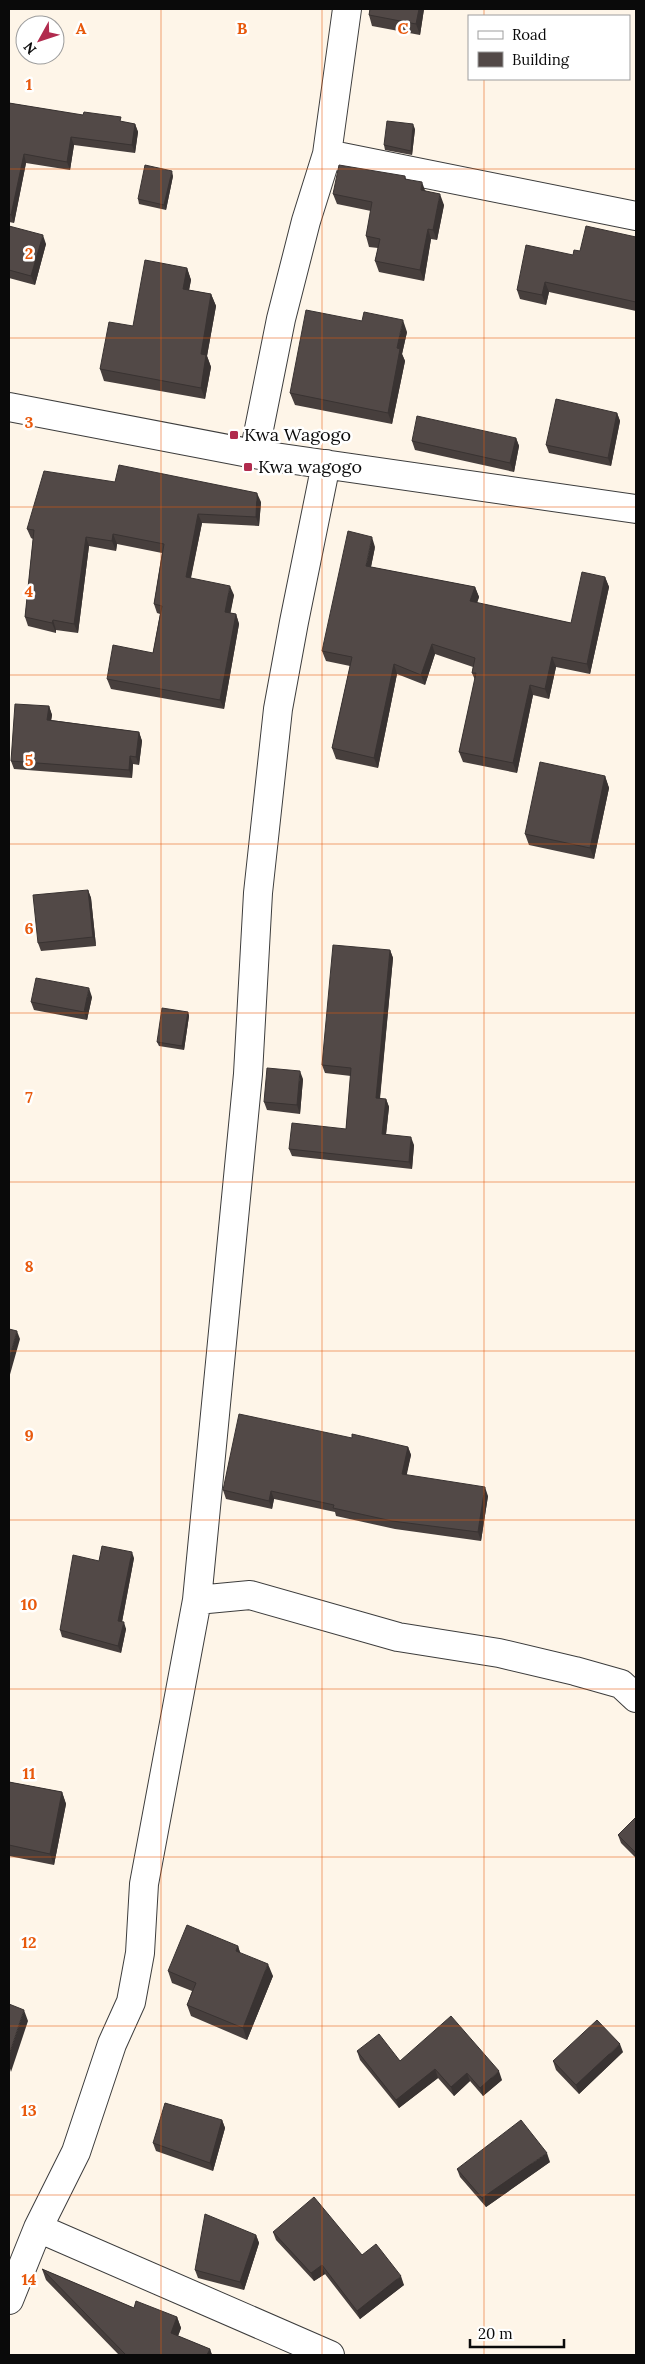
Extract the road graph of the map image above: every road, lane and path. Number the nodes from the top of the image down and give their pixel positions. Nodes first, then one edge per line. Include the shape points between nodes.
1 (347, 9) edge
2 (326, 154) junction
3 (636, 216) edge
4 (9, 407) edge
5 (254, 454) junction
6 (326, 464) junction
7 (636, 508) edge
8 (197, 1600) junction
9 (636, 1698) edge
10 (38, 2228) junction
11 (9, 2300) edge
12 (330, 2355) edge

1 - 2 street
2 - 3 street
2 - 5 street via 281,320
4 - 5 street
5 - 6 street
6 - 7 street
6 - 8 street via 278,709 258,893 248,1074
8 - 9 street via 250,1595 398,1637 499,1653 575,1671 621,1684
8 - 10 street via 144,1884 140,1953 131,2002 112,2044 76,2152
10 - 11 street
10 - 12 street

